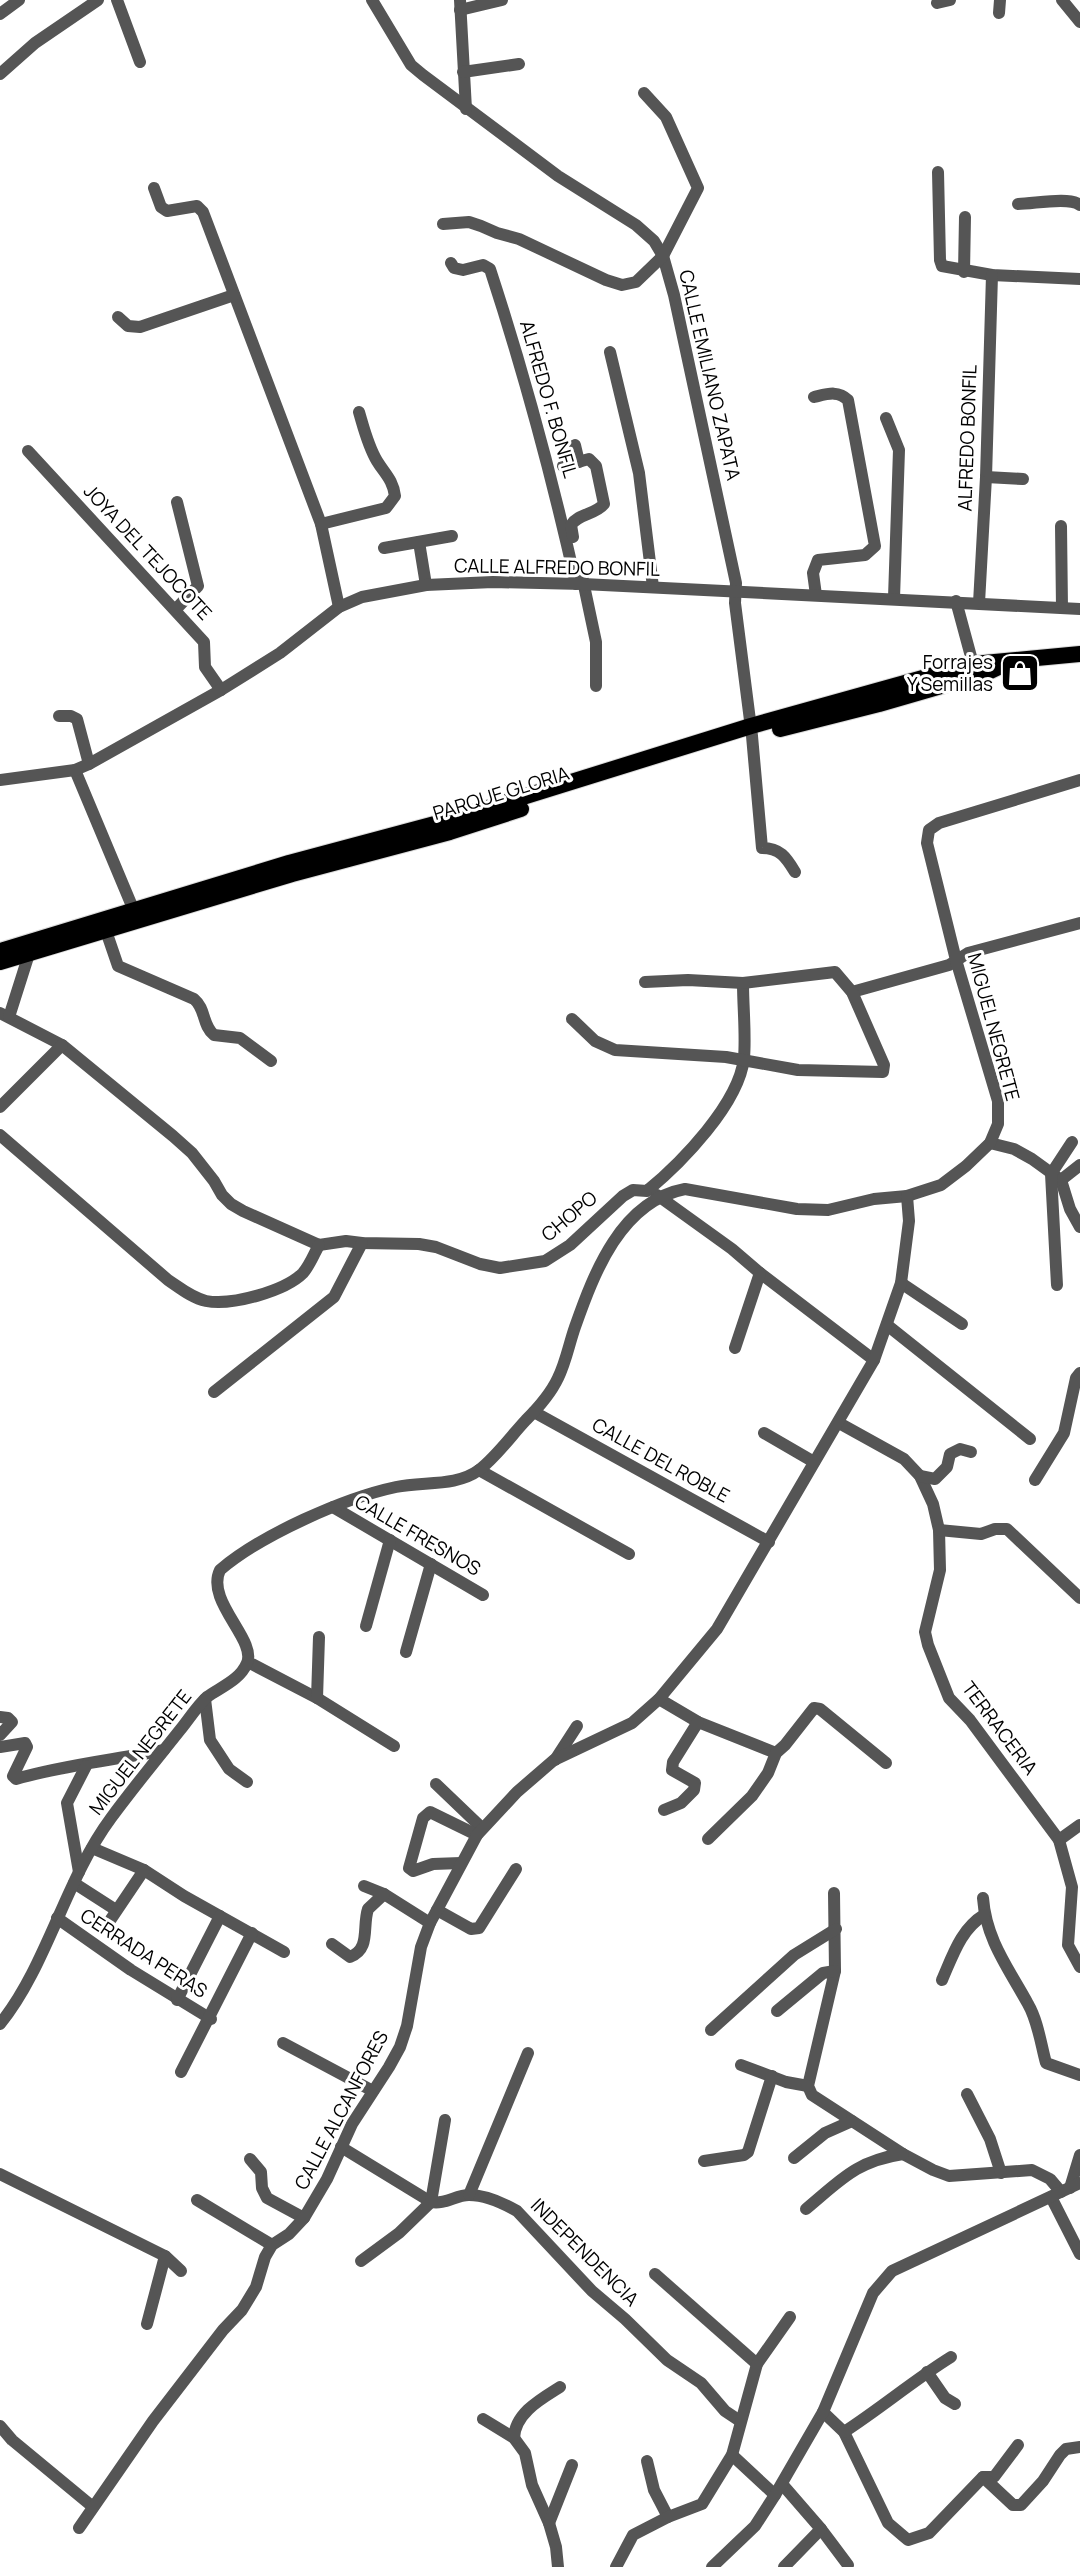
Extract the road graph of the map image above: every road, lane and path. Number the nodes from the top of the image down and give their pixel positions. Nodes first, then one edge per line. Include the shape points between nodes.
1 (19, 0) edge
2 (98, 0) edge
3 (117, 0) edge
4 (372, 0) edge
5 (502, 0) edge
6 (1062, 0) edge
7 (460, 5) edge
8 (0, 14) edge
9 (1080, 22) edge
10 (140, 62) dead end
11 (519, 64) dead end
12 (463, 72) junction
13 (0, 75) edge
14 (644, 93) dead end
15 (466, 109) junction
16 (937, 172) dead end
17 (155, 188) dead end
18 (1018, 204) dead end
19 (1080, 205) edge
20 (965, 217) dead end
21 (443, 224) dead end
22 (663, 256) junction
23 (451, 263) dead end
24 (964, 272) junction
25 (992, 275) junction
26 (1078, 282) edge
27 (233, 295) junction
28 (118, 317) dead end
29 (610, 352) dead end
30 (814, 397) dead end
31 (359, 412) dead end
32 (886, 418) dead end
33 (575, 445) dead end
34 (28, 451) dead end
35 (579, 462) junction
36 (562, 466) dead end
37 (986, 477) junction
38 (1023, 479) dead end
39 (177, 502) dead end
40 (321, 524) junction
41 (1061, 526) dead end
42 (453, 536) dead end
43 (419, 542) junction
44 (384, 548) dead end
45 (580, 584) junction
46 (426, 585) junction
47 (653, 587) junction
48 (735, 593) junction
49 (816, 595) junction
50 (894, 598) junction
51 (956, 601) junction
52 (979, 603) junction
53 (339, 607) junction
54 (1062, 608) junction
55 (176, 609) junction
56 (1080, 609) edge
57 (1080, 654) edge
58 (1012, 661) junction
59 (973, 664) junction
60 (596, 686) dead end
61 (221, 690) junction
62 (878, 698) junction
63 (59, 716) dead end
64 (752, 731) junction
65 (89, 764) junction
66 (75, 770) junction
67 (0, 780) edge
68 (1080, 780) edge
69 (795, 872) dead end
70 (137, 916) junction
71 (1080, 923) edge
72 (106, 931) junction
73 (0, 951) edge
74 (29, 954) junction
75 (956, 960) junction
76 (0, 962) edge
77 (645, 982) dead end
78 (743, 983) junction
79 (852, 992) junction
80 (4, 1015) edge
81 (572, 1019) dead end
82 (62, 1045) junction
83 (744, 1060) junction
84 (271, 1061) dead end
85 (0, 1107) edge
86 (0, 1136) edge
87 (1072, 1142) dead end
88 (990, 1143) junction
89 (1080, 1165) edge
90 (1056, 1177) junction
91 (647, 1191) junction
92 (907, 1196) junction
93 (661, 1198) junction
94 (1080, 1227) edge
95 (362, 1243) junction
96 (319, 1245) junction
97 (760, 1273) junction
98 (901, 1283) junction
99 (1057, 1285) dead end
100 (962, 1324) dead end
101 (887, 1325) junction
102 (735, 1348) dead end
103 (874, 1360) junction
104 (1080, 1373) edge
105 (214, 1392) dead end
106 (534, 1412) junction
107 (839, 1423) junction
108 (764, 1433) dead end
109 (1030, 1439) dead end
110 (971, 1452) dead end
111 (814, 1462) junction
112 (478, 1470) junction
113 (920, 1476) junction
114 (1035, 1480) dead end
115 (333, 1507) junction
116 (939, 1530) junction
117 (390, 1540) junction
118 (769, 1542) junction
119 (629, 1554) dead end
120 (431, 1564) junction
121 (483, 1595) dead end
122 (1080, 1598) edge
123 (366, 1626) dead end
124 (319, 1637) dead end
125 (406, 1652) dead end
126 (248, 1662) junction
127 (317, 1698) junction
128 (205, 1699) junction
129 (659, 1699) junction
130 (0, 1717) edge
131 (698, 1722) junction
132 (577, 1726) dead end
133 (0, 1735) edge
134 (394, 1746) dead end
135 (0, 1747) edge
136 (164, 1750) junction
137 (776, 1753) junction
138 (554, 1760) junction
139 (886, 1763) dead end
140 (86, 1766) junction
141 (247, 1782) dead end
142 (436, 1783) dead end
143 (664, 1811) dead end
144 (1080, 1825) edge
145 (479, 1832) junction
146 (708, 1839) dead end
147 (1059, 1840) junction
148 (92, 1847) junction
149 (461, 1863) junction
150 (516, 1869) dead end
151 (144, 1870) junction
152 (77, 1878) junction
153 (364, 1886) dead end
154 (384, 1894) junction
155 (834, 1894) dead end
156 (983, 1898) dead end
157 (116, 1910) junction
158 (437, 1910) junction
159 (984, 1915) junction
160 (220, 1916) junction
161 (57, 1918) junction
162 (430, 1923) junction
163 (107, 1925) dead end
164 (835, 1928) junction
165 (252, 1933) junction
166 (332, 1944) dead end
167 (284, 1952) dead end
168 (1080, 1967) edge
169 (835, 1971) junction
170 (942, 1980) dead end
171 (177, 2000) junction
172 (15, 2006) junction
173 (0, 2011) edge
174 (777, 2011) dead end
175 (211, 2019) junction
176 (0, 2024) edge
177 (711, 2029) dead end
178 (283, 2043) dead end
179 (528, 2053) dead end
180 (741, 2065) dead end
181 (181, 2073) dead end
182 (1080, 2075) edge
183 (772, 2076) junction
184 (808, 2086) junction
185 (373, 2091) junction
186 (967, 2094) dead end
187 (444, 2120) dead end
188 (852, 2121) junction
189 (341, 2147) junction
190 (903, 2154) junction
191 (1080, 2155) edge
192 (794, 2158) dead end
193 (250, 2159) dead end
194 (704, 2161) dead end
195 (1001, 2173) junction
196 (0, 2174) edge
197 (1066, 2190) edge
198 (469, 2195) junction
199 (197, 2200) dead end
200 (431, 2202) junction
201 (806, 2209) dead end
202 (304, 2218) junction
203 (272, 2245) junction
204 (1080, 2254) edge
205 (165, 2256) junction
206 (361, 2261) dead end
207 (181, 2271) dead end
208 (655, 2274) dead end
209 (790, 2316) dead end
210 (147, 2324) dead end
211 (951, 2357) dead end
212 (757, 2364) junction
213 (927, 2372) junction
214 (560, 2387) dead end
215 (955, 2404) dead end
216 (823, 2412) junction
217 (483, 2419) dead end
218 (740, 2421) junction
219 (0, 2426) edge
220 (844, 2432) junction
221 (514, 2438) junction
222 (1018, 2445) dead end
223 (1080, 2447) edge
224 (732, 2455) junction
225 (647, 2461) dead end
226 (572, 2465) dead end
227 (983, 2477) junction
228 (779, 2490) junction
229 (93, 2507) junction
230 (668, 2517) junction
231 (549, 2523) junction
232 (79, 2528) dead end
233 (821, 2529) junction
234 (848, 2565) edge
235 (558, 2567) edge
236 (616, 2567) edge
237 (712, 2567) edge
238 (784, 2567) edge

1 - 8 street
2 - 13 street via 35,43
3 - 10 street
4 - 15 street, CALLE EMILIANO ZAPATA via 411,65
5 - 7 street
6 - 9 street
7 - 12 street
11 - 12 street
12 - 15 street
14 - 22 street via 666,117 698,188
15 - 22 street, CALLE EMILIANO ZAPATA via 636,225
16 - 24 street via 940,260 942,267
17 - 27 street via 167,211 197,206 203,212
18 - 19 street via 1074,200
20 - 24 street
21 - 22 street via 481,226 622,285 636,282
22 - 48 street, CALLE EMILIANO ZAPATA
23 - 45 street, ALFREDO F. BONFIL via 463,270 483,265 490,269
24 - 25 street
25 - 26 street
25 - 37 street, ALFREDO BONFIL
27 - 28 street via 140,327 128,326
27 - 40 street
29 - 47 street via 639,473
30 - 49 street via 835,393 848,400 875,547 865,555 818,560 813,573
31 - 40 street via 368,443 393,482 395,496 386,508
32 - 50 street via 898,450
33 - 35 street
34 - 55 street, JOYA DEL TEJOCOTE
35 - 36 street
35 - 45 street via 589,459 596,466 604,504 598,512 575,518 570,525
37 - 38 street
37 - 52 street, ALFREDO BONFIL
39 - 55 street via 198,586
40 - 53 street
41 - 54 street
42 - 43 street
43 - 44 street
43 - 46 street
45 - 46 street, CALLE ALFREDO BONFIL
45 - 47 street, CALLE ALFREDO BONFIL
45 - 60 street via 596,642
46 - 53 street, CALLE ALFREDO BONFIL via 362,597
47 - 48 street, CALLE ALFREDO BONFIL
48 - 49 street, CALLE ALFREDO BONFIL
48 - 64 street, CALLE EMILIANO ZAPATA
49 - 50 street, CALLE ALFREDO BONFIL
50 - 51 street, CALLE ALFREDO BONFIL
51 - 52 street, CALLE ALFREDO BONFIL
51 - 59 street
52 - 54 street, CALLE ALFREDO BONFIL
53 - 61 street, CALLE ALFREDO BONFIL via 280,653
54 - 56 street, CALLE ALFREDO BONFIL
55 - 61 street, JOYA DEL TEJOCOTE via 204,642 205,667
57 - 58 main road, PARQUE GLORIA
58 - 59 main road, PARQUE GLORIA
58 - 62 main road, PARQUE GLORIA via 986,673
59 - 62 main road, PARQUE GLORIA
61 - 65 street, CALLE ALFREDO BONFIL
62 - 64 main road, PARQUE GLORIA
63 - 65 street via 77,719
64 - 69 street, CALLE EMILIANO ZAPATA via 762,848 784,853
64 - 70 main road, PARQUE GLORIA via 292,874
65 - 66 street, CALLE ALFREDO BONFIL
66 - 67 street, CALLE ALFREDO BONFIL
66 - 70 street
68 - 75 street, MIGUEL NEGRETE via 939,823 929,830 927,843
70 - 72 main road, PARQUE GLORIA
70 - 73 main road, PARQUE GLORIA
71 - 75 street
72 - 74 main road, PARQUE GLORIA
72 - 84 street via 117,966 194,999 214,1035 240,1038
74 - 76 main road, PARQUE GLORIA
74 - 80 street
75 - 79 street
75 - 88 street, MIGUEL NEGRETE via 998,1101 998,1124
77 - 78 street
78 - 79 street via 835,972
78 - 83 street, CHOPO
79 - 83 street via 883,1072 798,1070
80 - 82 street
81 - 83 street via 595,1041 615,1050
82 - 85 street
82 - 96 street via 192,1153 231,1204
83 - 91 street, CHOPO via 736,1083 697,1144
86 - 96 street via 169,1280 207,1301 275,1291 291,1283 305,1271
87 - 90 street
88 - 90 street via 1014,1149
88 - 92 street via 941,1185
89 - 90 street
90 - 94 street
90 - 99 street
91 - 93 street
91 - 95 street, CHOPO via 633,1190 623,1196 570,1245 545,1261 520,1266 480,1264 419,1244
92 - 93 street via 828,1210 797,1209 685,1189
92 - 98 street via 909,1221
93 - 97 street
93 - 106 street via 625,1226 608,1249 558,1378
95 - 96 street, CHOPO
95 - 105 street via 334,1297
97 - 102 street
97 - 103 street
98 - 100 street
98 - 101 street
101 - 103 street
101 - 109 street
103 - 107 street
104 - 114 street via 1064,1433
106 - 112 street
106 - 118 street, CALLE DEL ROBLE
107 - 111 street, CALLE ALCANFORES
107 - 113 street, TERRACERIA via 904,1458
108 - 111 street
110 - 113 street via 950,1454 947,1467 935,1479
111 - 118 street, CALLE ALCANFORES
112 - 115 street via 459,1479 397,1487
112 - 119 street
113 - 116 street, TERRACERIA
115 - 117 street, CALLE FRESNOS
115 - 126 street via 229,1562 216,1577 220,1597 248,1651
116 - 122 street via 981,1534 1007,1529
116 - 147 street, TERRACERIA via 940,1570 925,1632 928,1645 949,1698
117 - 120 street, CALLE FRESNOS
117 - 123 street
118 - 129 street, CALLE ALCANFORES via 717,1629
120 - 121 street, CALLE FRESNOS
120 - 125 street
124 - 127 street
126 - 127 street
126 - 128 street, MIGUEL NEGRETE via 234,1680
127 - 134 street
128 - 136 street, MIGUEL NEGRETE
128 - 141 street via 210,1740 229,1769
129 - 131 street
129 - 138 street, CALLE ALCANFORES via 632,1723
130 - 133 street via 12,1721
131 - 137 street
131 - 143 street via 672,1770 695,1783 694,1790
132 - 138 street
135 - 140 street via 25,1743 13,1776 16,1779 50,1769
136 - 140 street
136 - 148 street, MIGUEL NEGRETE
137 - 139 street via 814,1708
137 - 146 street via 752,1796
138 - 145 street, CALLE ALCANFORES
140 - 152 street via 68,1803
142 - 145 street
144 - 147 street
145 - 149 street, CALLE ALCANFORES
145 - 149 street via 430,1812 423,1818 409,1868
147 - 168 street, TERRACERIA via 1072,1887 1068,1945
148 - 151 street
148 - 152 street, MIGUEL NEGRETE
149 - 158 street, CALLE ALCANFORES
150 - 158 street via 479,1928 471,1929
151 - 157 street
151 - 160 street
152 - 157 street
152 - 161 street, MIGUEL NEGRETE
153 - 154 street
154 - 162 street
154 - 166 street via 368,1909 364,1946 354,1957
155 - 164 street
156 - 159 street
157 - 163 street
158 - 162 street, CALLE ALCANFORES
159 - 170 street via 963,1934
159 - 182 street via 995,1948 1030,2007 1046,2063
160 - 165 street
160 - 171 street
161 - 171 street, CERRADA PERAS
161 - 172 street, MIGUEL NEGRETE
162 - 185 street, CALLE ALCANFORES via 400,2047
164 - 169 street
164 - 177 street via 794,1955
165 - 167 street
165 - 175 street
169 - 174 street via 823,1973
169 - 184 street
171 - 175 street, CERRADA PERAS
172 - 173 street
172 - 176 street, MIGUEL NEGRETE
175 - 181 street
178 - 185 street
179 - 198 street
180 - 183 street
183 - 184 street
183 - 194 street via 748,2152
184 - 188 street via 817,2099
185 - 189 street, CALLE ALCANFORES
186 - 195 street
187 - 200 street
188 - 190 street
188 - 192 street via 825,2133
189 - 200 street
189 - 202 street, CALLE ALCANFORES
190 - 195 street via 949,2176
190 - 201 street via 860,2165
191 - 197 street
193 - 202 street via 261,2172 267,2198
195 - 197 street via 1032,2170
196 - 205 street
197 - 204 street
197 - 216 street via 892,2271 873,2293
198 - 200 street, INDEPENDENCIA
198 - 218 street, INDEPENDENCIA via 502,2202 517,2211 581,2280
199 - 203 street
200 - 206 street
202 - 203 street, CALLE ALCANFORES
203 - 229 street, CALLE ALCANFORES via 242,2310 153,2421
205 - 207 street
205 - 210 street
208 - 212 street
209 - 212 street
211 - 213 street
212 - 218 street
213 - 215 street via 945,2398
213 - 220 street
214 - 221 street via 525,2413 514,2427
216 - 220 street
216 - 228 street
217 - 221 street
218 - 224 street
219 - 229 street
220 - 227 street via 888,2523 908,2540 929,2533
221 - 231 street via 526,2453 531,2484
222 - 227 street via 994,2477
223 - 227 street via 1066,2449 1021,2505 1013,2505
224 - 228 street
224 - 230 street via 702,2504
225 - 230 street via 653,2490
226 - 231 street
228 - 233 street
228 - 237 street via 755,2526
229 - 232 street, CALLE ALCANFORES
230 - 236 street via 633,2535
231 - 235 street
233 - 234 street
233 - 238 street

